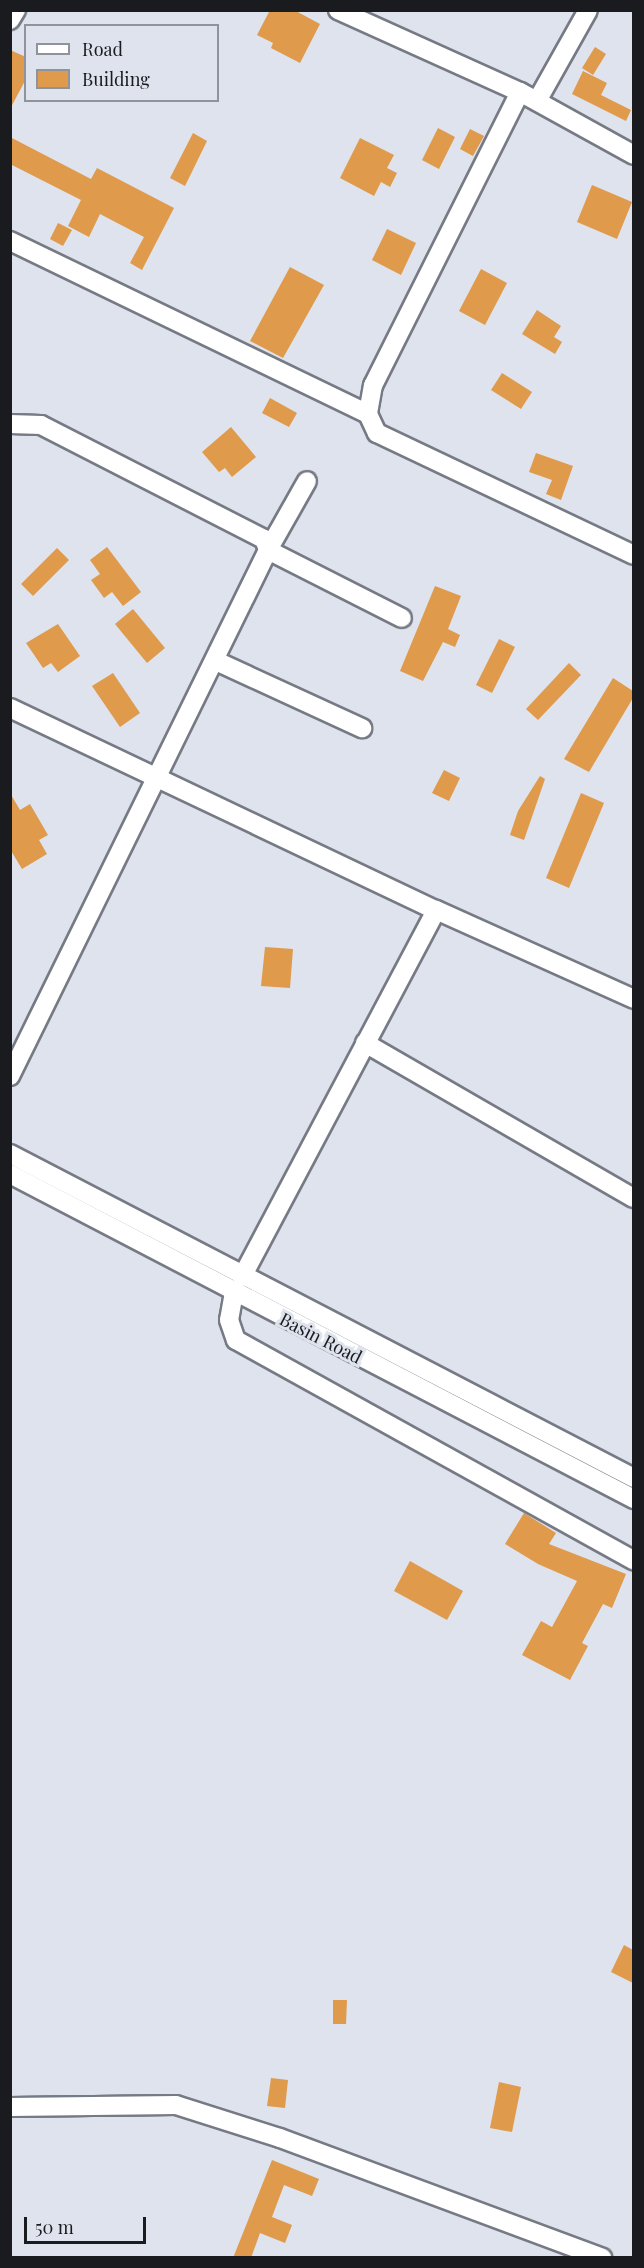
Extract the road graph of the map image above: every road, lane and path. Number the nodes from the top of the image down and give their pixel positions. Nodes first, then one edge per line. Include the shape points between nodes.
1 (16, 10) edge
2 (338, 10) edge
3 (588, 10) edge
4 (10, 21) edge
5 (520, 92) junction
6 (537, 101) junction
7 (633, 155) edge
8 (10, 241) edge
9 (368, 414) junction
10 (10, 424) edge
11 (307, 481) dead end
12 (268, 550) junction
13 (633, 555) edge
14 (402, 618) dead end
15 (216, 661) junction
16 (10, 708) edge
17 (362, 728) dead end
18 (159, 780) junction
19 (436, 910) junction
20 (633, 999) edge
21 (365, 1043) junction
22 (10, 1076) edge
23 (10, 1154) edge
24 (13, 1182) edge
25 (633, 1198) edge
26 (238, 1285) junction
27 (475, 1396) junction
28 (467, 1413) junction
29 (633, 1478) edge
30 (633, 1499) edge
31 (633, 1561) edge
32 (10, 2107) edge
33 (602, 2258) edge

1 - 4 street
2 - 5 street
3 - 6 street
5 - 6 street
5 - 9 street via 373,385
6 - 7 street
8 - 9 street
9 - 13 street via 377,433
10 - 12 street via 41,425 264,539
11 - 12 street
12 - 14 street
12 - 15 street
15 - 17 street
15 - 18 street
16 - 18 street
18 - 19 street
18 - 22 street
19 - 20 street
19 - 21 street
21 - 25 street
21 - 26 street
23 - 26 street, Basin Road
24 - 26 street, Basin Road
26 - 27 street, Basin Road
26 - 28 street, Basin Road
26 - 31 street via 229,1320 236,1340
27 - 28 street
27 - 29 street, Basin Road
28 - 30 street, Basin Road
32 - 33 street via 176,2105 280,2138

